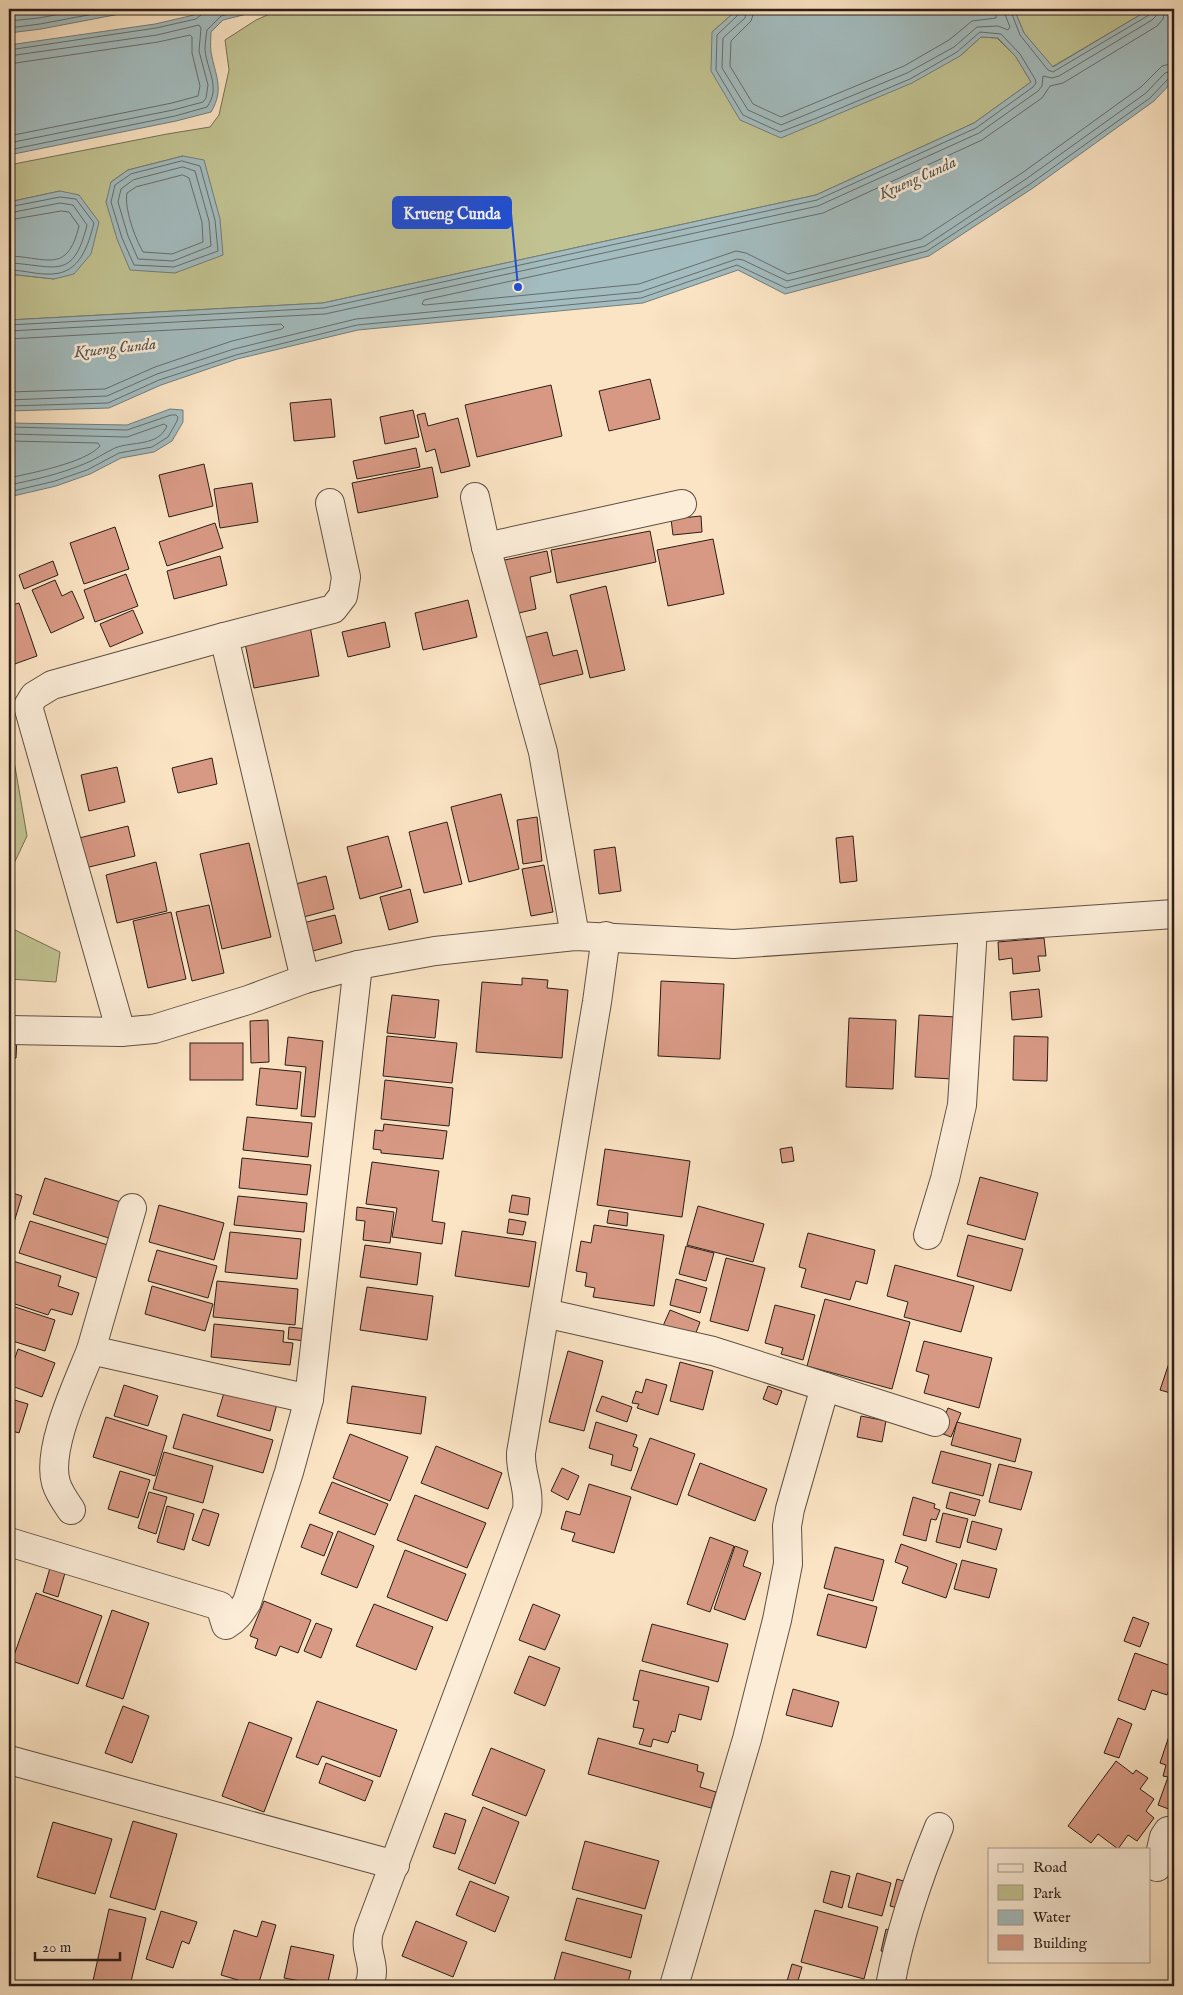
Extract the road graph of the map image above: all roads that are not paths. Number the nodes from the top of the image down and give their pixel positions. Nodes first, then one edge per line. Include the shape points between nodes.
1 (474, 497) dead end
2 (330, 502) dead end
3 (682, 504) dead end
4 (486, 547) junction
5 (224, 636) junction
6 (1174, 914) edge
7 (973, 928) junction
8 (575, 936) junction
9 (606, 936) junction
10 (358, 965) junction
11 (305, 979) junction
12 (9, 1030) edge
13 (121, 1032) junction
14 (132, 1208) dead end
15 (928, 1235) dead end
16 (545, 1313) junction
17 (91, 1350) junction
18 (825, 1387) junction
19 (309, 1399) junction
20 (935, 1422) dead end
21 (71, 1510) dead end
22 (9, 1542) edge
23 (9, 1760) edge
24 (939, 1826) dead end
25 (1174, 1830) edge
26 (395, 1865) junction
27 (1157, 1867) dead end
28 (370, 1986) edge
29 (674, 1986) edge
30 (890, 1986) edge

1 - 4 street
2 - 5 street via 346,577 343,596 333,610
3 - 4 street
4 - 8 street via 543,752
5 - 11 street
5 - 13 street via 52,685 34,696 28,706
6 - 7 street
7 - 9 street via 734,944
7 - 15 street via 962,1105
8 - 9 street
8 - 10 street via 435,951
9 - 16 street
10 - 11 street
10 - 19 street
11 - 13 street via 172,1025
12 - 13 street
14 - 17 street
16 - 18 street via 713,1351
16 - 26 street via 521,1453 520,1465 528,1487 527,1510
17 - 19 street
17 - 21 street via 69,1403 55,1460 56,1481
18 - 20 street
18 - 29 street via 790,1509 788,1564 775,1629 747,1739
19 - 22 street via 247,1602 238,1616 226,1624 220,1606
23 - 26 street
24 - 30 street via 916,1888 894,1961
25 - 27 street via 1168,1831 1164,1837
26 - 28 street via 367,1939 373,1968

